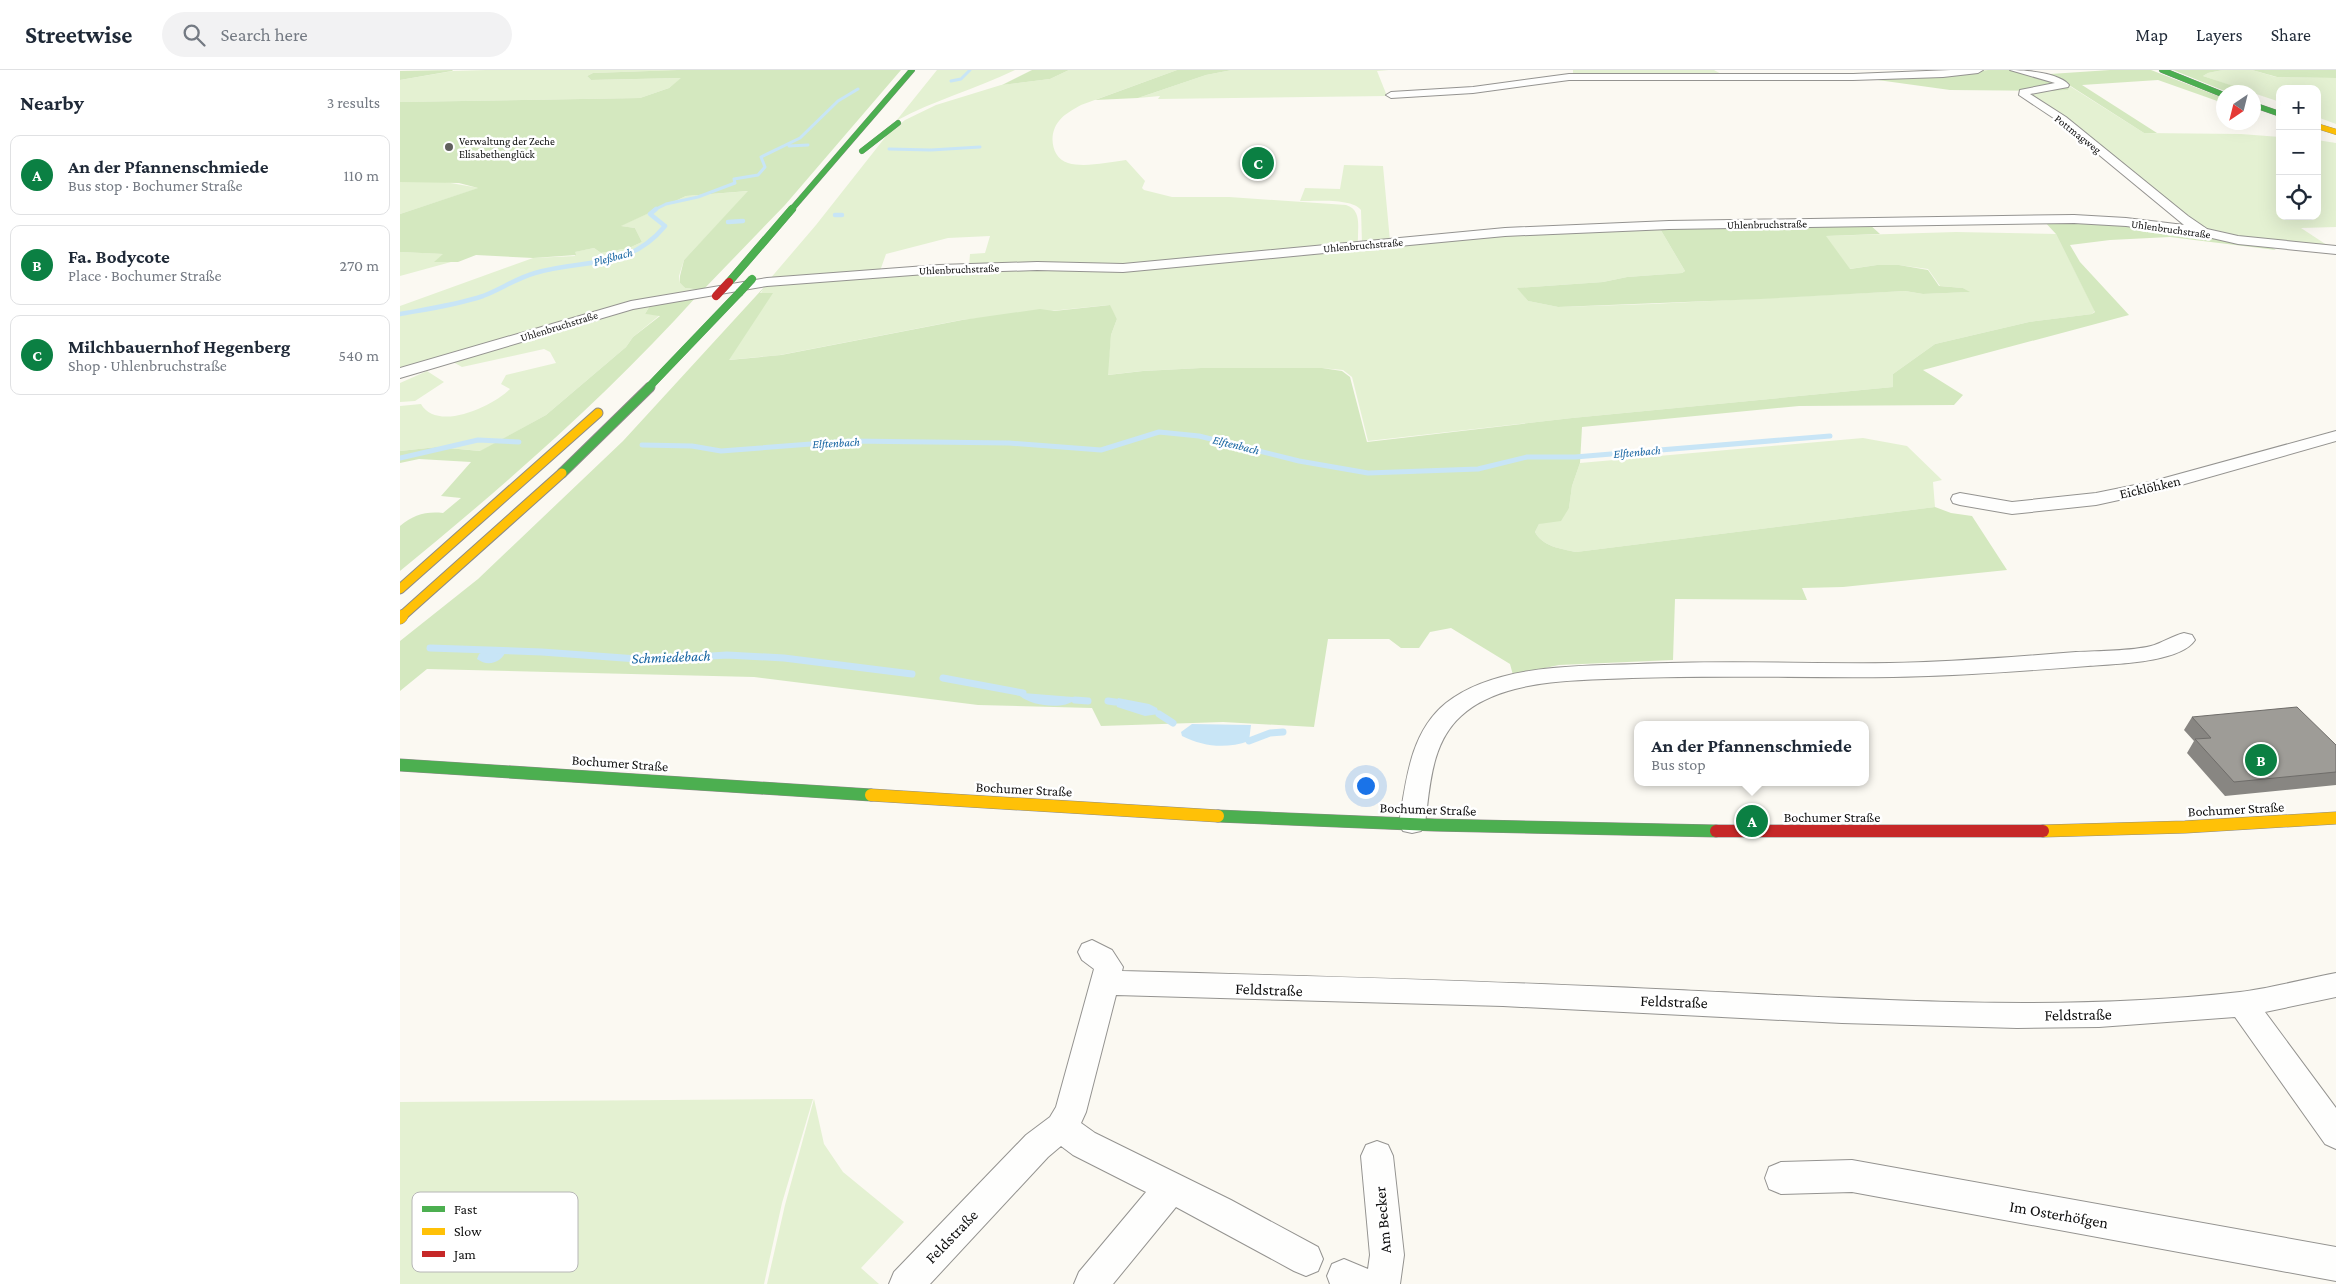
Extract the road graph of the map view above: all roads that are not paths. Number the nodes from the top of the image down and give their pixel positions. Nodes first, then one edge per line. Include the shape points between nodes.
1 (1978, 70) edge
2 (2015, 70) edge
3 (2162, 70) edge
4 (917, 73) edge
5 (911, 89) dead end
6 (2216, 92) edge
7 (1391, 96) dead end
8 (2261, 107) edge
9 (894, 110) dead end
10 (2276, 113) edge
11 (898, 123) dead end
12 (2321, 127) edge
13 (2336, 132) edge
14 (2205, 233) junction
15 (2336, 250) edge
16 (755, 276) dead end
17 (713, 299) dead end
18 (400, 373) edge
19 (609, 402) dead end
20 (2336, 436) edge
21 (1960, 500) dead end
22 (400, 589) edge
23 (400, 618) edge
24 (2184, 640) dead end
25 (400, 765) edge
26 (2336, 818) edge
27 (1412, 824) junction
28 (1092, 952) dead end
29 (1105, 983) junction
30 (2336, 985) edge
31 (2242, 1004) junction
32 (1061, 1126) junction
33 (2336, 1134) edge
34 (1376, 1156) dead end
35 (1781, 1178) dead end
36 (1171, 1187) junction
37 (1306, 1260) dead end
38 (2336, 1264) edge
39 (906, 1284) edge
40 (1091, 1284) edge
41 (1383, 1284) edge

1 - 7 street via 1853,77 1563,77 1473,90
2 - 14 street, Pottmagweg via 2061,82 2064,85 2024,92 2024,95 2062,119 2183,219
3 - 6 main road
4 - 5 main road
4 - 17 main road, bridge
8 - 10 main road
9 - 11 main road via 859,155
12 - 13 main road
14 - 15 street, Uhlenbruchstraße via 2238,240
14 - 18 street, Uhlenbruchstraße via 2126,222 2036,218 1669,225 1463,235 1123,268 1018,266 858,274 766,282 650,301
16 - 23 main road, bridge via 589,448
19 - 22 main road via 499,504
20 - 21 street, Eicklöhken via 2153,488 2096,499 2012,508
24 - 27 street via 2153,652 2037,663 1905,669 1638,670 1562,674 1509,684 1468,699 1439,725 1422,757
25 - 27 main road, Bochumer Straße via 1012,804
26 - 27 main road, Bochumer Straße via 2216,826 2025,832 1832,833
28 - 29 street, Feldstraße via 1109,967
29 - 31 street, Feldstraße via 1503,994 2017,1015 2099,1014
29 - 32 street, Feldstraße via 1070,1112
30 - 31 street, Feldstraße
31 - 33 street
32 - 36 street via 1084,1144
32 - 39 street, Feldstraße via 1037,1146
34 - 41 street, Am Becker via 1387,1254
35 - 38 street, Im Osterhöfgen via 1852,1176
36 - 37 street
36 - 40 street

